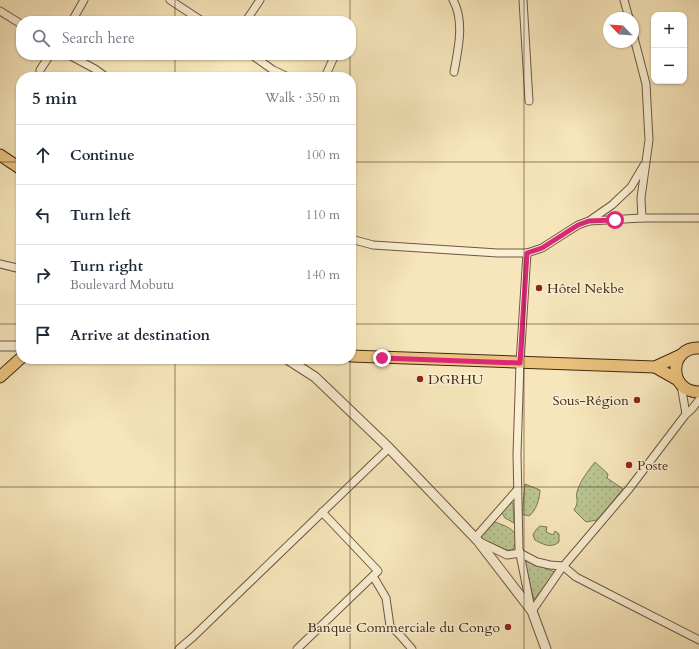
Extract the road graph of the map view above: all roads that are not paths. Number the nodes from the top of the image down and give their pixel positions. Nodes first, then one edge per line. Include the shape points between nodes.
1 (84, 0) edge
2 (170, 0) edge
3 (260, 0) edge
4 (453, 0) edge
5 (522, 0) edge
6 (624, 0) edge
7 (0, 11) edge
8 (627, 12) edge
9 (75, 16) edge
10 (194, 16) edge
11 (249, 16) edge
12 (16, 21) edge
13 (637, 48) edge
14 (47, 60) edge
15 (78, 60) edge
16 (259, 60) edge
17 (333, 60) edge
18 (40, 72) edge
19 (99, 72) edge
20 (277, 72) edge
21 (327, 72) edge
22 (454, 72) dead end
23 (529, 100) dead end
24 (0, 155) edge
25 (645, 163) junction
26 (16, 166) edge
27 (642, 218) junction
28 (699, 218) edge
29 (589, 221) junction
30 (356, 240) edge
31 (527, 253) junction
32 (0, 264) edge
33 (16, 268) edge
34 (0, 346) edge
35 (16, 346) edge
36 (696, 346) edge
37 (681, 355) junction
38 (356, 356) edge
39 (16, 363) edge
40 (520, 363) junction
41 (295, 364) edge
42 (655, 367) junction
43 (0, 377) edge
44 (680, 383) junction
45 (699, 392) edge
46 (699, 400) edge
47 (686, 414) junction
48 (390, 448) junction
49 (518, 490) junction
50 (322, 512) junction
51 (477, 539) junction
52 (520, 553) junction
53 (563, 566) junction
54 (373, 576) junction
55 (532, 611) junction
56 (699, 640) edge
57 (179, 649) edge
58 (297, 649) edge
59 (412, 649) edge
60 (546, 649) edge

1 - 9 street
2 - 10 street
3 - 11 street
4 - 22 street via 458,8 460,28
5 - 23 street
6 - 8 street
7 - 12 street
13 - 25 street via 646,84 649,140
14 - 18 street
15 - 19 street
16 - 20 street
17 - 21 street
24 - 26 main road
25 - 27 street via 641,198
25 - 29 street via 631,187 612,205
27 - 28 street
27 - 29 street
29 - 31 street via 578,225 542,248
30 - 31 street via 373,245
31 - 40 street
32 - 33 street
34 - 35 street
36 - 37 main road
37 - 42 main road
37 - 44 main road via 675,370
38 - 40 main road
39 - 43 main road
40 - 42 main road
40 - 49 street
41 - 48 street via 315,377
42 - 44 main road
44 - 45 main road via 691,391
44 - 47 street
46 - 47 street
47 - 53 street via 629,488
48 - 50 street
48 - 51 street
49 - 51 street
49 - 52 street
50 - 54 street via 378,571
50 - 57 street
51 - 52 street via 507,555
51 - 55 street
52 - 53 street via 537,562
52 - 55 street
53 - 55 street
53 - 56 street via 576,577
54 - 58 street
54 - 59 street via 386,598 390,626
55 - 60 street

